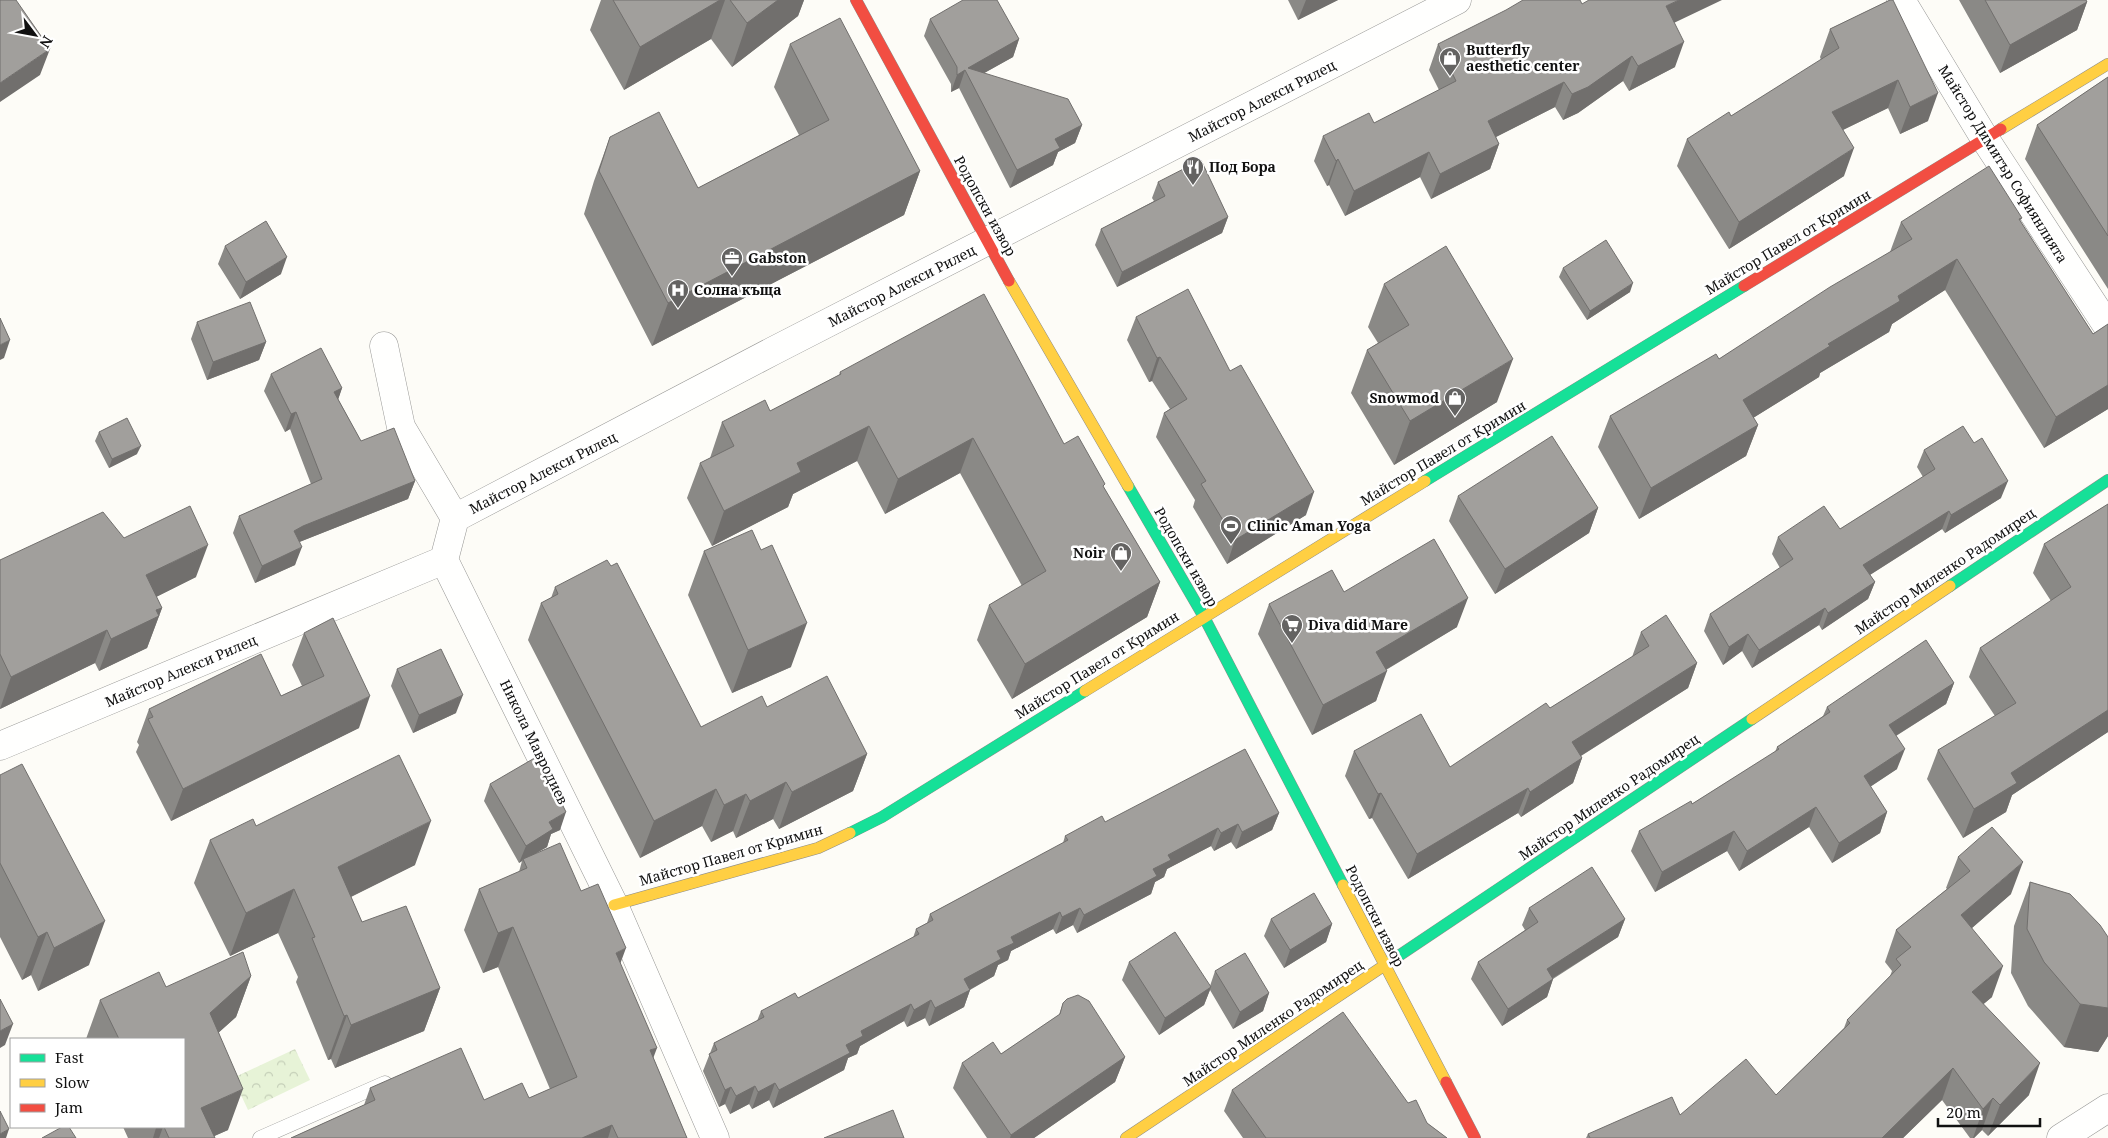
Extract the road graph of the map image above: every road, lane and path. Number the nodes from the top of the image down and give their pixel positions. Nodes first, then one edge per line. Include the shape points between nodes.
1 (856, 0) edge
2 (1456, 0) edge
3 (1901, 0) edge
4 (2108, 64) edge
5 (1984, 139) junction
6 (986, 243) junction
7 (2108, 327) edge
8 (384, 346) dead end
9 (2108, 480) edge
10 (455, 518) junction
11 (444, 560) junction
12 (1204, 617) junction
13 (0, 746) edge
14 (614, 905) junction
15 (1384, 966) junction
16 (394, 1080) edge
17 (2108, 1108) edge
18 (260, 1138) edge
19 (715, 1138) edge
20 (1126, 1138) edge
21 (1475, 1138) edge
22 (2061, 1138) edge

1 - 6 street, Родопски извор
2 - 6 street, Майстор Алекси Рилец
3 - 5 street, Майстор Димитър Софиянлията
4 - 5 street, Майстор Павел от Кримин
5 - 7 street, Майстор Димитър Софиянлията
5 - 12 street, Майстор Павел от Кримин
6 - 10 street, Майстор Алекси Рилец
6 - 12 street, Родопски извор
8 - 10 street via 401,427
9 - 15 street, Майстор Миленко Радомирец
10 - 11 street
11 - 13 street, Майстор Алекси Рилец
11 - 14 street, Никола Мавродиев
12 - 14 street, Майстор Павел от Кримин via 874,821 818,848
12 - 15 street, Родопски извор
14 - 19 street, Никола Мавродиев
15 - 20 street, Майстор Миленко Радомирец
15 - 21 street, Родопски извор
16 - 18 lane via 323,1116
17 - 22 street

